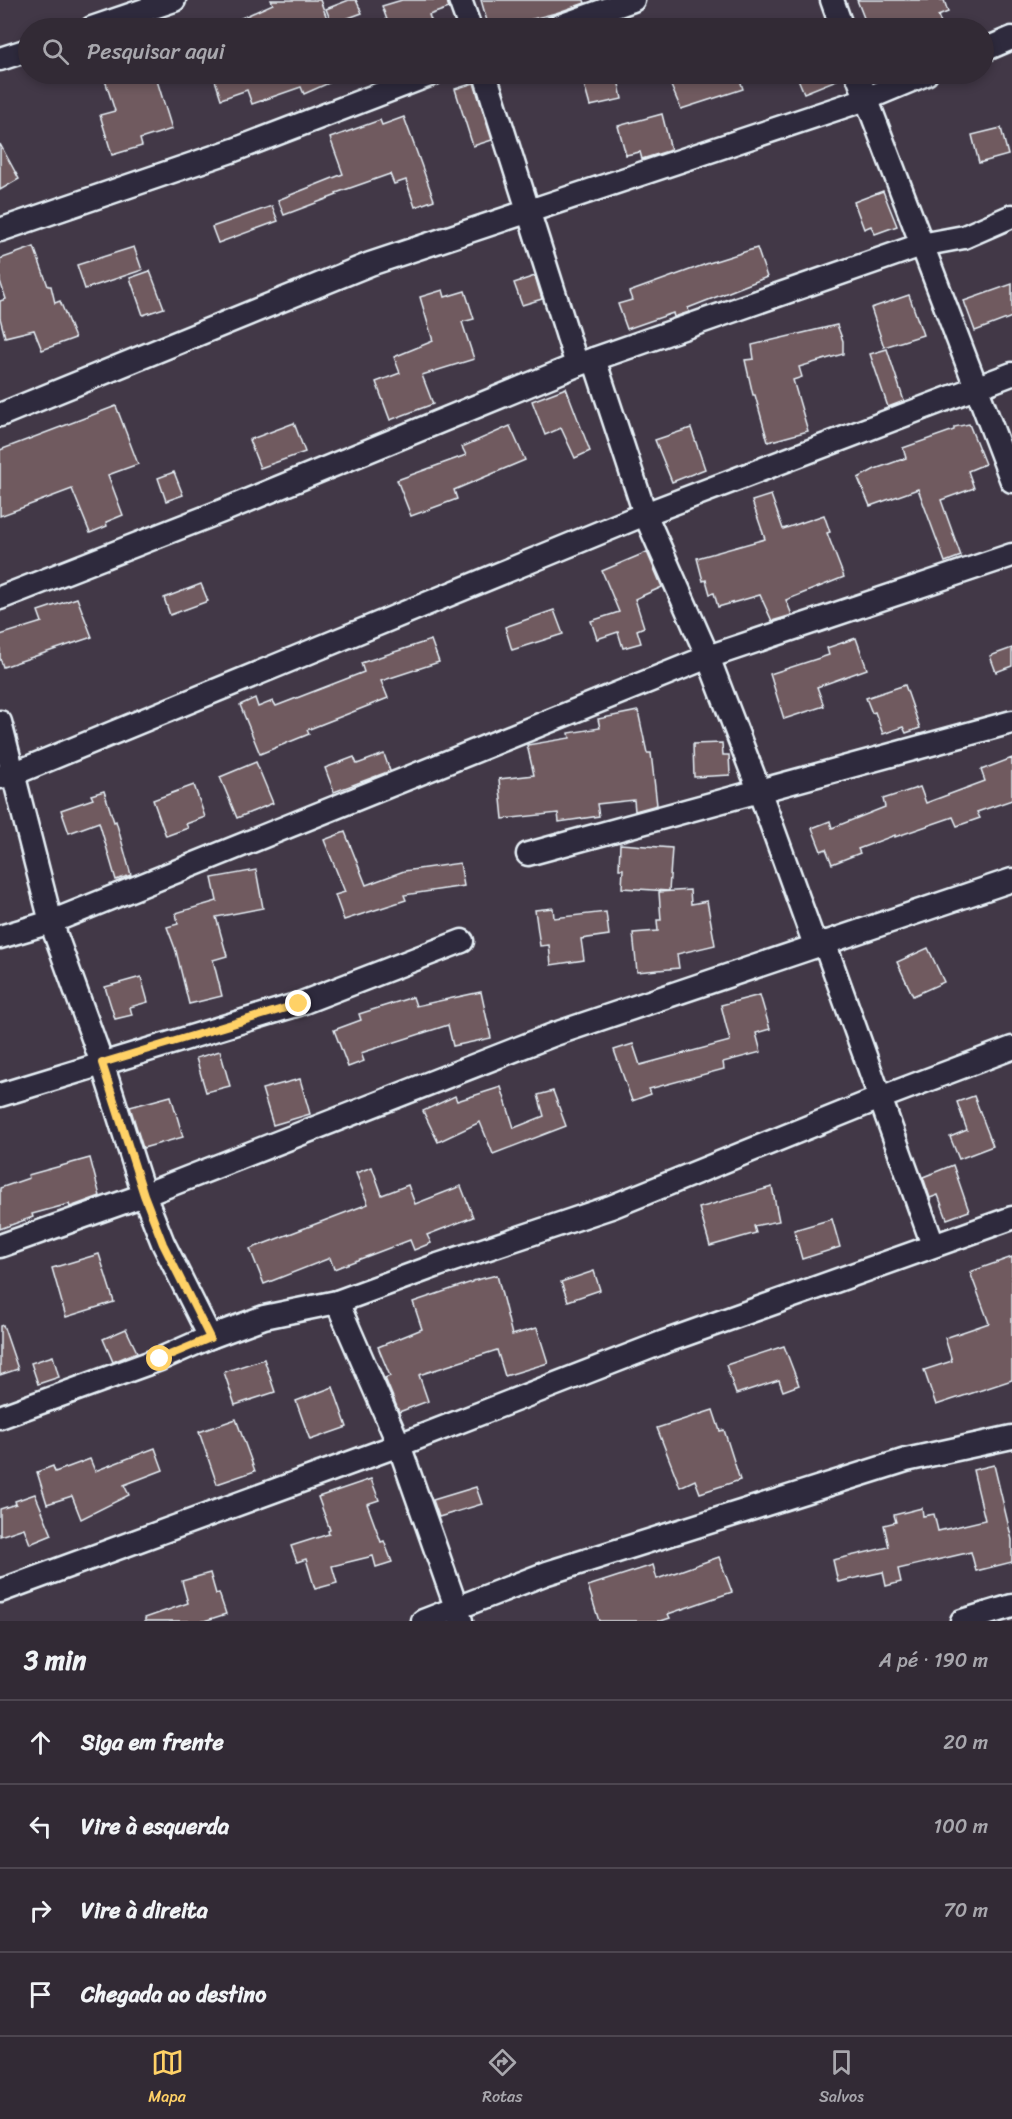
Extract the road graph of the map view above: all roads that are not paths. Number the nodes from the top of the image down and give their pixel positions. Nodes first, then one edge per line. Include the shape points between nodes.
1 (174, 0) edge
2 (460, 0) edge
3 (633, 0) edge
4 (832, 0) edge
5 (121, 18) edge
6 (466, 18) edge
7 (582, 18) edge
8 (838, 18) edge
9 (1012, 38) edge
10 (994, 46) edge
11 (18, 53) edge
12 (0, 59) edge
13 (406, 84) edge
14 (487, 84) edge
15 (861, 84) edge
16 (902, 84) edge
17 (866, 99) junction
18 (528, 212) junction
19 (1012, 216) edge
20 (0, 230) edge
21 (921, 245) junction
22 (586, 362) junction
23 (1012, 374) edge
24 (976, 387) junction
25 (0, 415) edge
26 (1012, 481) edge
27 (645, 514) junction
28 (1012, 555) edge
29 (0, 598) edge
30 (708, 657) junction
31 (0, 722) edge
32 (1012, 722) edge
33 (6, 776) edge
34 (759, 790) junction
35 (528, 854) dead end
36 (1012, 880) edge
37 (51, 922) junction
38 (0, 937) edge
39 (462, 941) dead end
40 (820, 944) junction
41 (1012, 1048) edge
42 (102, 1063) junction
43 (0, 1095) edge
44 (880, 1098) junction
45 (144, 1195) junction
46 (1012, 1218) edge
47 (0, 1245) edge
48 (933, 1245) junction
49 (337, 1302) junction
50 (210, 1338) junction
51 (0, 1417) edge
52 (1012, 1437) edge
53 (399, 1445) junction
54 (0, 1591) edge
55 (1012, 1606) edge
56 (459, 1615) edge
57 (423, 1621) edge
58 (962, 1621) edge

1 - 5 street
2 - 6 street
3 - 7 street
4 - 8 street
9 - 10 street
11 - 12 street
13 - 20 street via 234,150
14 - 18 street
15 - 17 street
16 - 17 street
17 - 18 street
17 - 21 street
18 - 22 street
18 - 25 street via 370,264
19 - 21 street via 964,237
21 - 22 street
21 - 24 street
22 - 27 street
22 - 29 street
23 - 24 street
24 - 26 street
24 - 27 street
27 - 30 street
27 - 33 street
28 - 30 street
30 - 34 street
30 - 37 street
31 - 33 street
32 - 34 street
33 - 37 street
34 - 35 street
34 - 40 street
36 - 40 street
37 - 38 street
37 - 42 street
39 - 42 street via 299,1004
40 - 44 street
40 - 45 street via 555,1034
41 - 44 street
42 - 43 street
42 - 45 street
44 - 48 street
44 - 49 street via 611,1207
45 - 47 street
45 - 50 street via 163,1244
46 - 48 street
48 - 53 street via 663,1342
49 - 50 street via 264,1317
49 - 53 street
50 - 51 street
52 - 56 street via 906,1460 547,1573
53 - 54 street
53 - 56 street
55 - 58 street
56 - 57 street

